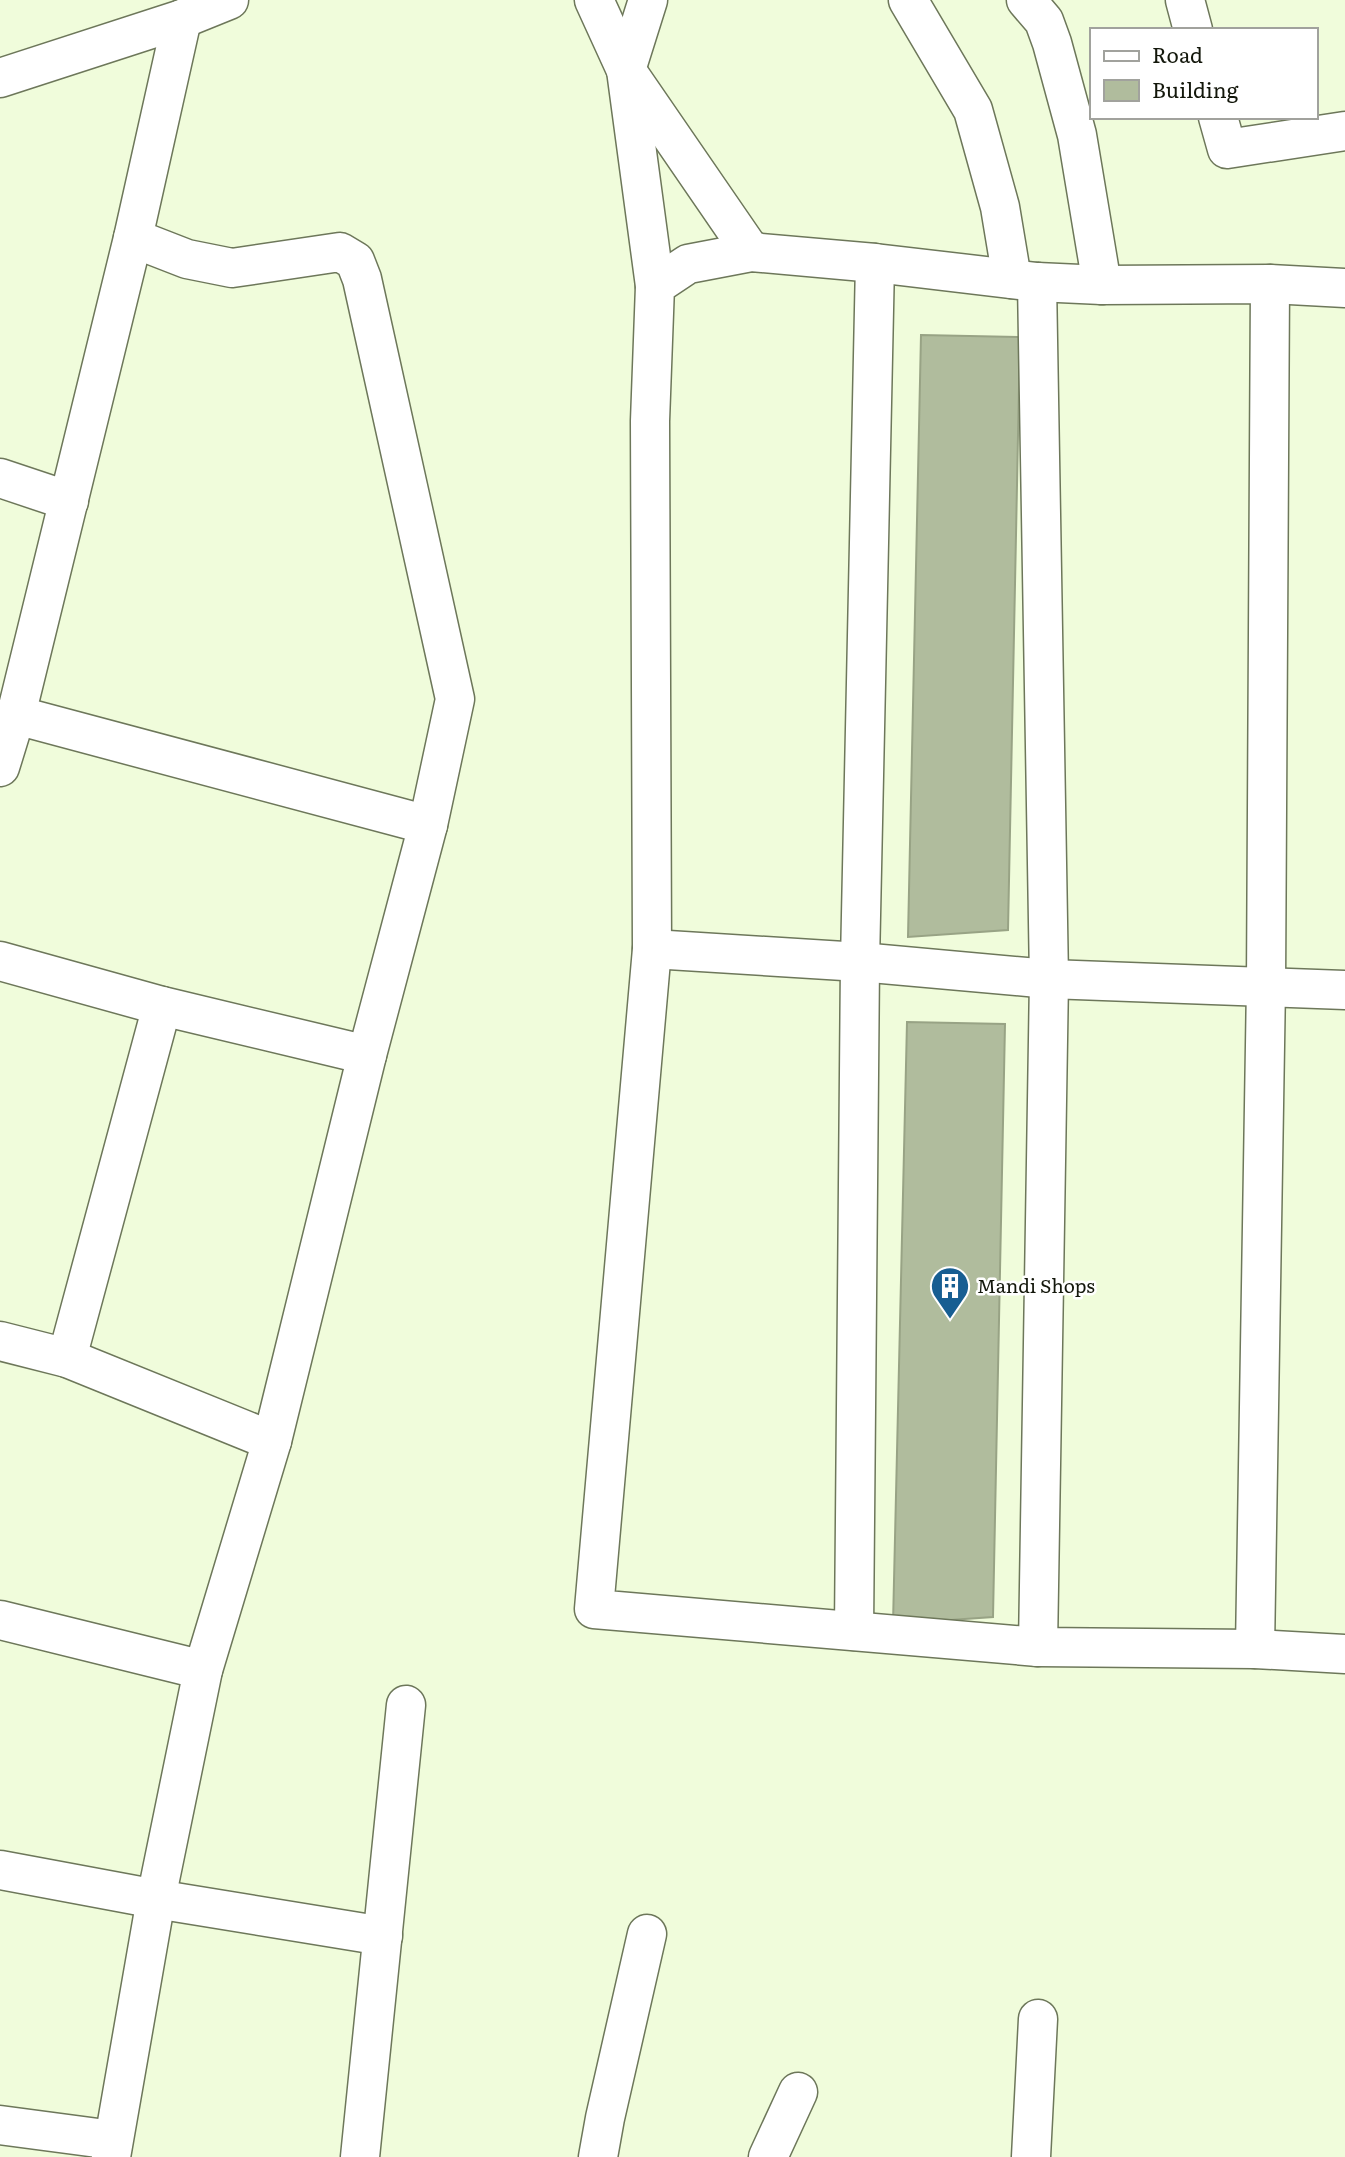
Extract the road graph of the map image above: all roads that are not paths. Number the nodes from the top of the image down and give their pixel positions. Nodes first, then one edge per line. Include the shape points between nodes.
1 (229, 0) edge
2 (594, 0) edge
3 (648, 0) edge
4 (908, 0) edge
5 (1026, 0) edge
6 (1185, 0) edge
7 (182, 19) junction
8 (1192, 28) edge
9 (626, 70) junction
10 (0, 78) edge
11 (1219, 119) edge
12 (1345, 131) edge
13 (133, 238) junction
14 (751, 252) junction
15 (875, 263) junction
16 (1025, 280) junction
17 (1270, 284) junction
18 (1102, 285) junction
19 (655, 286) junction
20 (1345, 288) edge
21 (0, 478) edge
22 (69, 500) junction
23 (16, 715) junction
24 (0, 767) edge
25 (428, 825) junction
26 (652, 949) junction
27 (0, 961) edge
28 (860, 962) junction
29 (1049, 979) junction
30 (1266, 985) junction
31 (1345, 990) edge
32 (162, 1006) junction
33 (367, 1055) junction
34 (0, 1340) edge
35 (67, 1358) junction
36 (272, 1441) junction
37 (0, 1620) edge
38 (854, 1631) junction
39 (1038, 1647) junction
40 (1255, 1649) junction
41 (1345, 1654) edge
42 (203, 1670) junction
43 (406, 1704) dead end
44 (0, 1870) edge
45 (156, 1899) junction
46 (647, 1934) dead end
47 (383, 1936) junction
48 (1038, 2019) dead end
49 (798, 2092) dead end
50 (0, 2125) edge
51 (112, 2149) edge
52 (360, 2157) edge
53 (598, 2157) edge
54 (768, 2157) edge
55 (1031, 2157) edge

1 - 7 street
2 - 9 street
3 - 9 street
4 - 16 street via 973,110
5 - 18 street via 1044,21 1077,135
6 - 8 street
7 - 10 street
7 - 13 street
9 - 14 street
9 - 19 street
11 - 12 street via 1227,149
13 - 22 street
13 - 25 street via 187,259 232,268 341,252 355,261 455,699
14 - 15 street
14 - 19 street via 688,264
15 - 16 street
15 - 28 street
16 - 18 street
16 - 29 street
17 - 18 street
17 - 20 street
17 - 30 street
19 - 26 street via 650,421
21 - 22 street
22 - 23 street
23 - 24 street
23 - 25 street
25 - 33 street
26 - 28 street
26 - 38 street via 594,1609
27 - 32 street
28 - 29 street
28 - 38 street
29 - 30 street
29 - 39 street
30 - 31 street
30 - 40 street
32 - 33 street
32 - 35 street
33 - 36 street
34 - 35 street
35 - 36 street
36 - 42 street
37 - 42 street
38 - 39 street
39 - 40 street
40 - 41 street
42 - 45 street
43 - 47 street
44 - 45 street
45 - 47 street
45 - 51 street
46 - 53 street
47 - 52 street
48 - 55 street
49 - 54 street
50 - 51 street

